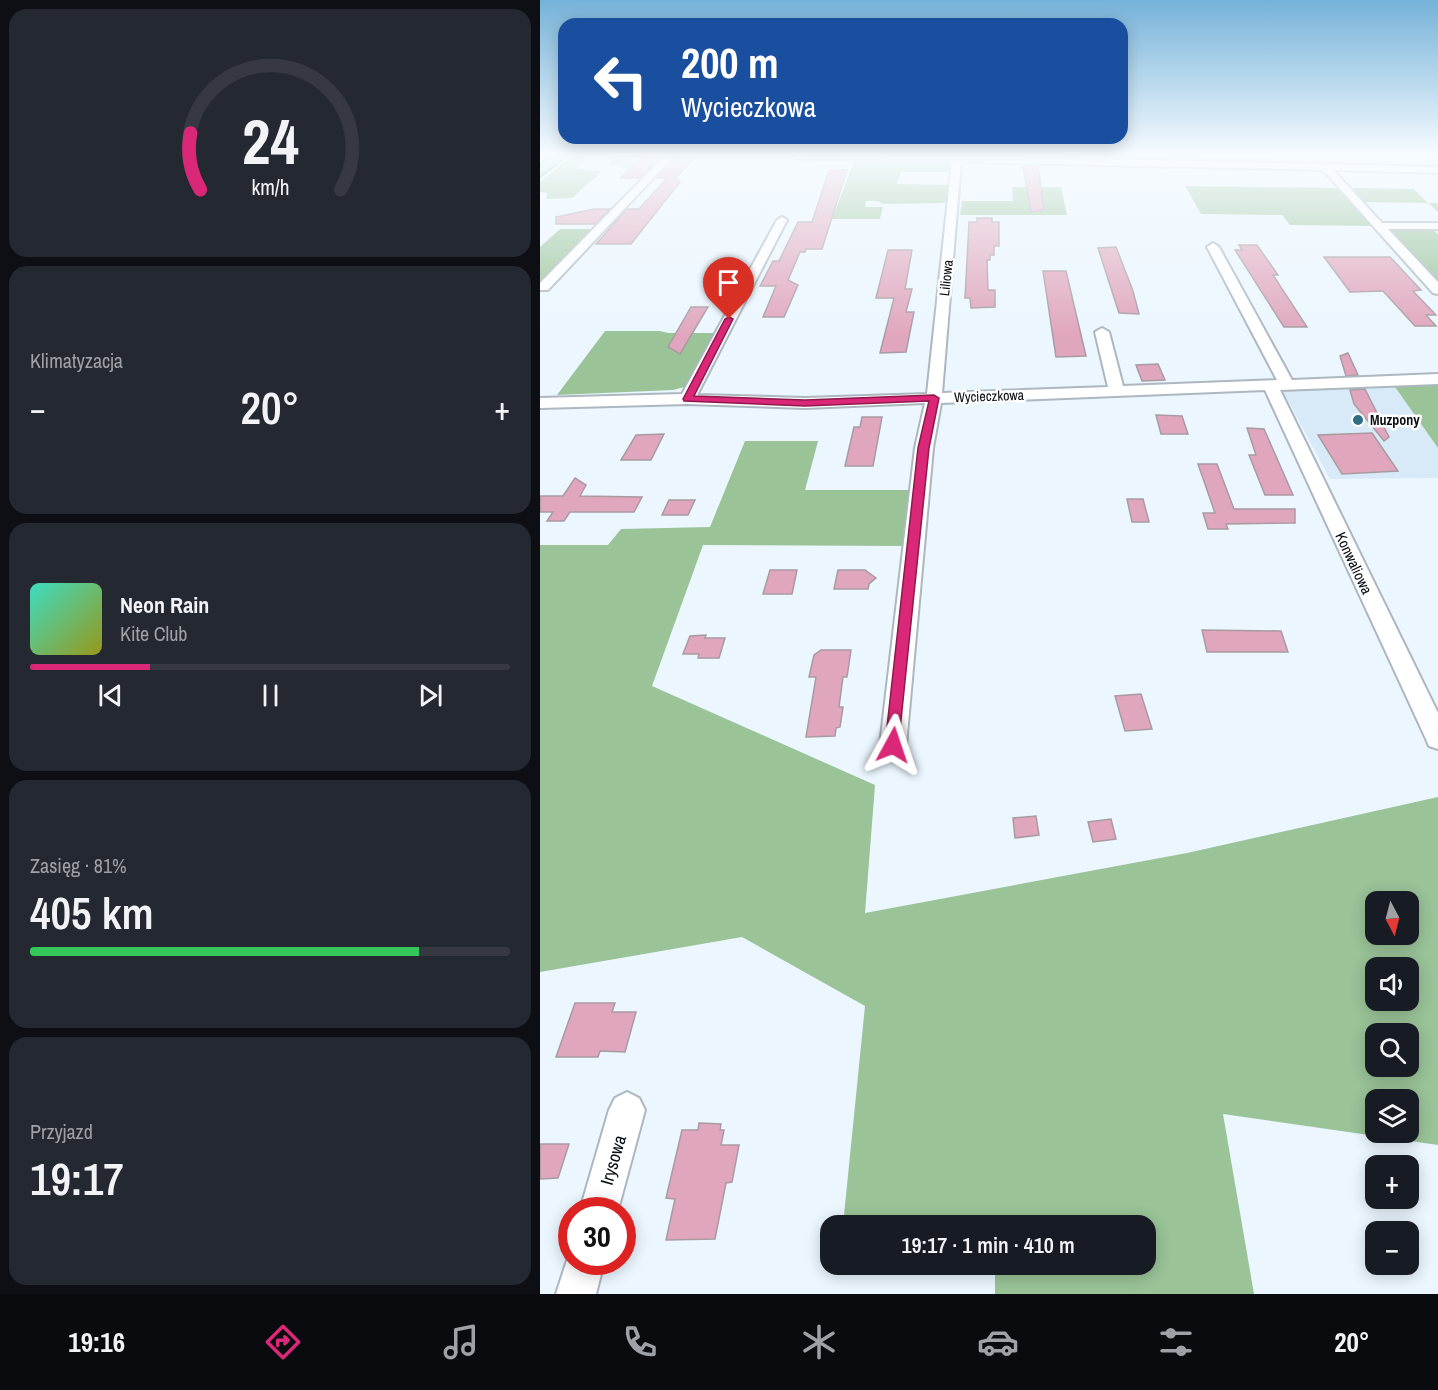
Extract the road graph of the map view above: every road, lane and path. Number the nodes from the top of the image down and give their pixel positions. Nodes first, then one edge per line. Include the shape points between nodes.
1 (612, 215) edge
2 (952, 215) edge
3 (1368, 215) edge
4 (782, 220) dead end
5 (1378, 226) junction
6 (1438, 226) edge
7 (1213, 247) dead end
8 (543, 287) dead end
9 (1438, 290) edge
10 (1102, 332) dead end
11 (1438, 379) edge
12 (1279, 386) junction
13 (1118, 392) junction
14 (934, 398) junction
15 (687, 399) junction
16 (540, 403) edge
17 (1438, 739) edge
18 (893, 745) dead end
19 (627, 1110) dead end
20 (603, 1197) edge
21 (581, 1275) edge
22 (576, 1294) edge

1 - 8 street
2 - 14 street, Liliowa
3 - 5 street
4 - 15 street
5 - 6 street
5 - 9 street
7 - 12 street, Konwaliowa
10 - 13 street
11 - 12 street, Wycieczkowa
12 - 13 street, Wycieczkowa
12 - 17 street, Konwaliowa
13 - 14 street, Wycieczkowa
14 - 15 street, Wycieczkowa via 805,403
14 - 18 street, Liliowa via 924,448
15 - 16 street, Wycieczkowa
19 - 20 street, Irysowa
21 - 22 street

